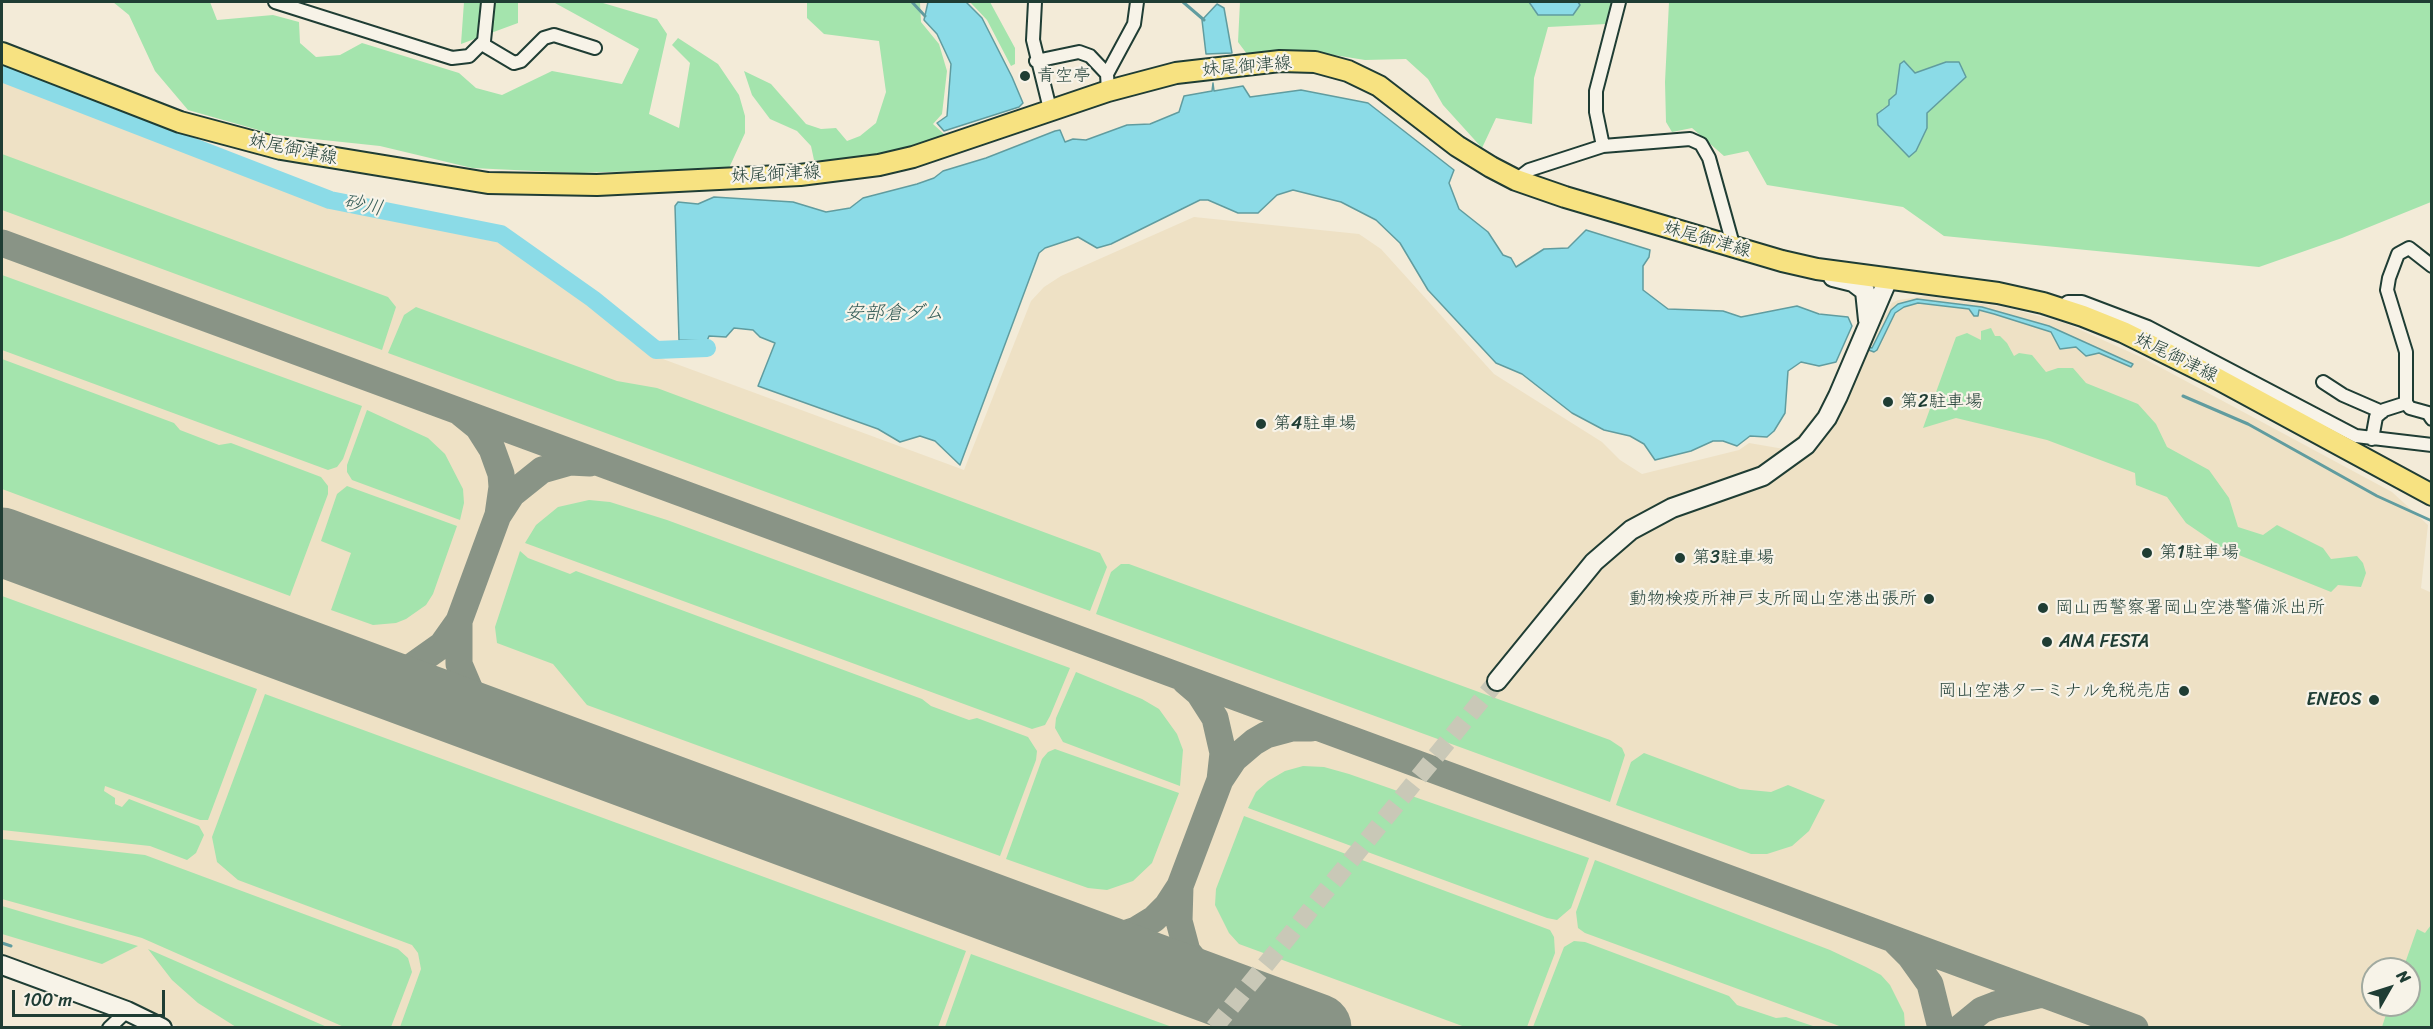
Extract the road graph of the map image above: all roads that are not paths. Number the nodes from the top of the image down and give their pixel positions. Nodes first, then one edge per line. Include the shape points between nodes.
1 (275, 2) edge
2 (488, 2) edge
3 (1035, 2) edge
4 (1137, 2) edge
5 (1619, 2) edge
6 (482, 44) junction
7 (595, 48) dead end
8 (2, 53) edge
9 (1036, 61) junction
10 (1107, 83) junction
11 (1050, 109) junction
12 (1603, 146) junction
13 (1516, 180) junction
14 (1734, 248) junction
15 (2432, 266) edge
16 (1817, 269) junction
17 (1888, 279) junction
18 (1869, 322) junction
19 (2174, 348) junction
20 (2323, 382) dead end
21 (2406, 403) junction
22 (2382, 412) junction
23 (2432, 419) edge
24 (2372, 439) junction
25 (2432, 445) edge
26 (2432, 495) edge
27 (1497, 681) tunnel mouth
28 (2, 965) edge
29 (127, 1011) junction
30 (109, 1028) edge
31 (162, 1028) edge

1 - 6 street via 452,58 470,56
2 - 6 street
3 - 9 street
4 - 10 street via 1134,24
5 - 12 street via 1596,91
6 - 7 street via 514,63 554,34
8 - 11 main road, 妹尾御津線 via 126,102 230,136 333,159 488,183 597,185 844,171 913,157
9 - 10 street via 1079,52 1090,56
9 - 11 street
10 - 11 main road, 妹尾御津線
10 - 13 main road, 妹尾御津線 via 1280,61 1315,63 1348,71 1379,86 1458,146
12 - 13 street via 1529,170
12 - 14 street via 1670,139 1701,144 1718,187
13 - 14 main road, 妹尾御津線
14 - 16 main road, 妹尾御津線
15 - 21 street via 2409,248 2398,254 2389,278 2387,290 2406,352
16 - 17 main road, 妹尾御津線
16 - 18 street via 1853,282 1865,291
17 - 18 street
17 - 19 main road, 妹尾御津線 via 1998,292 2060,308
18 - 27 street via 1827,418 1806,445 1763,476 1672,508 1631,530 1594,562
19 - 24 street via 2339,429
19 - 26 main road, 妹尾御津線
20 - 22 street
21 - 22 street
21 - 23 street via 2428,413
22 - 24 street via 2376,417
24 - 25 street
28 - 29 street
29 - 30 street
29 - 31 street

